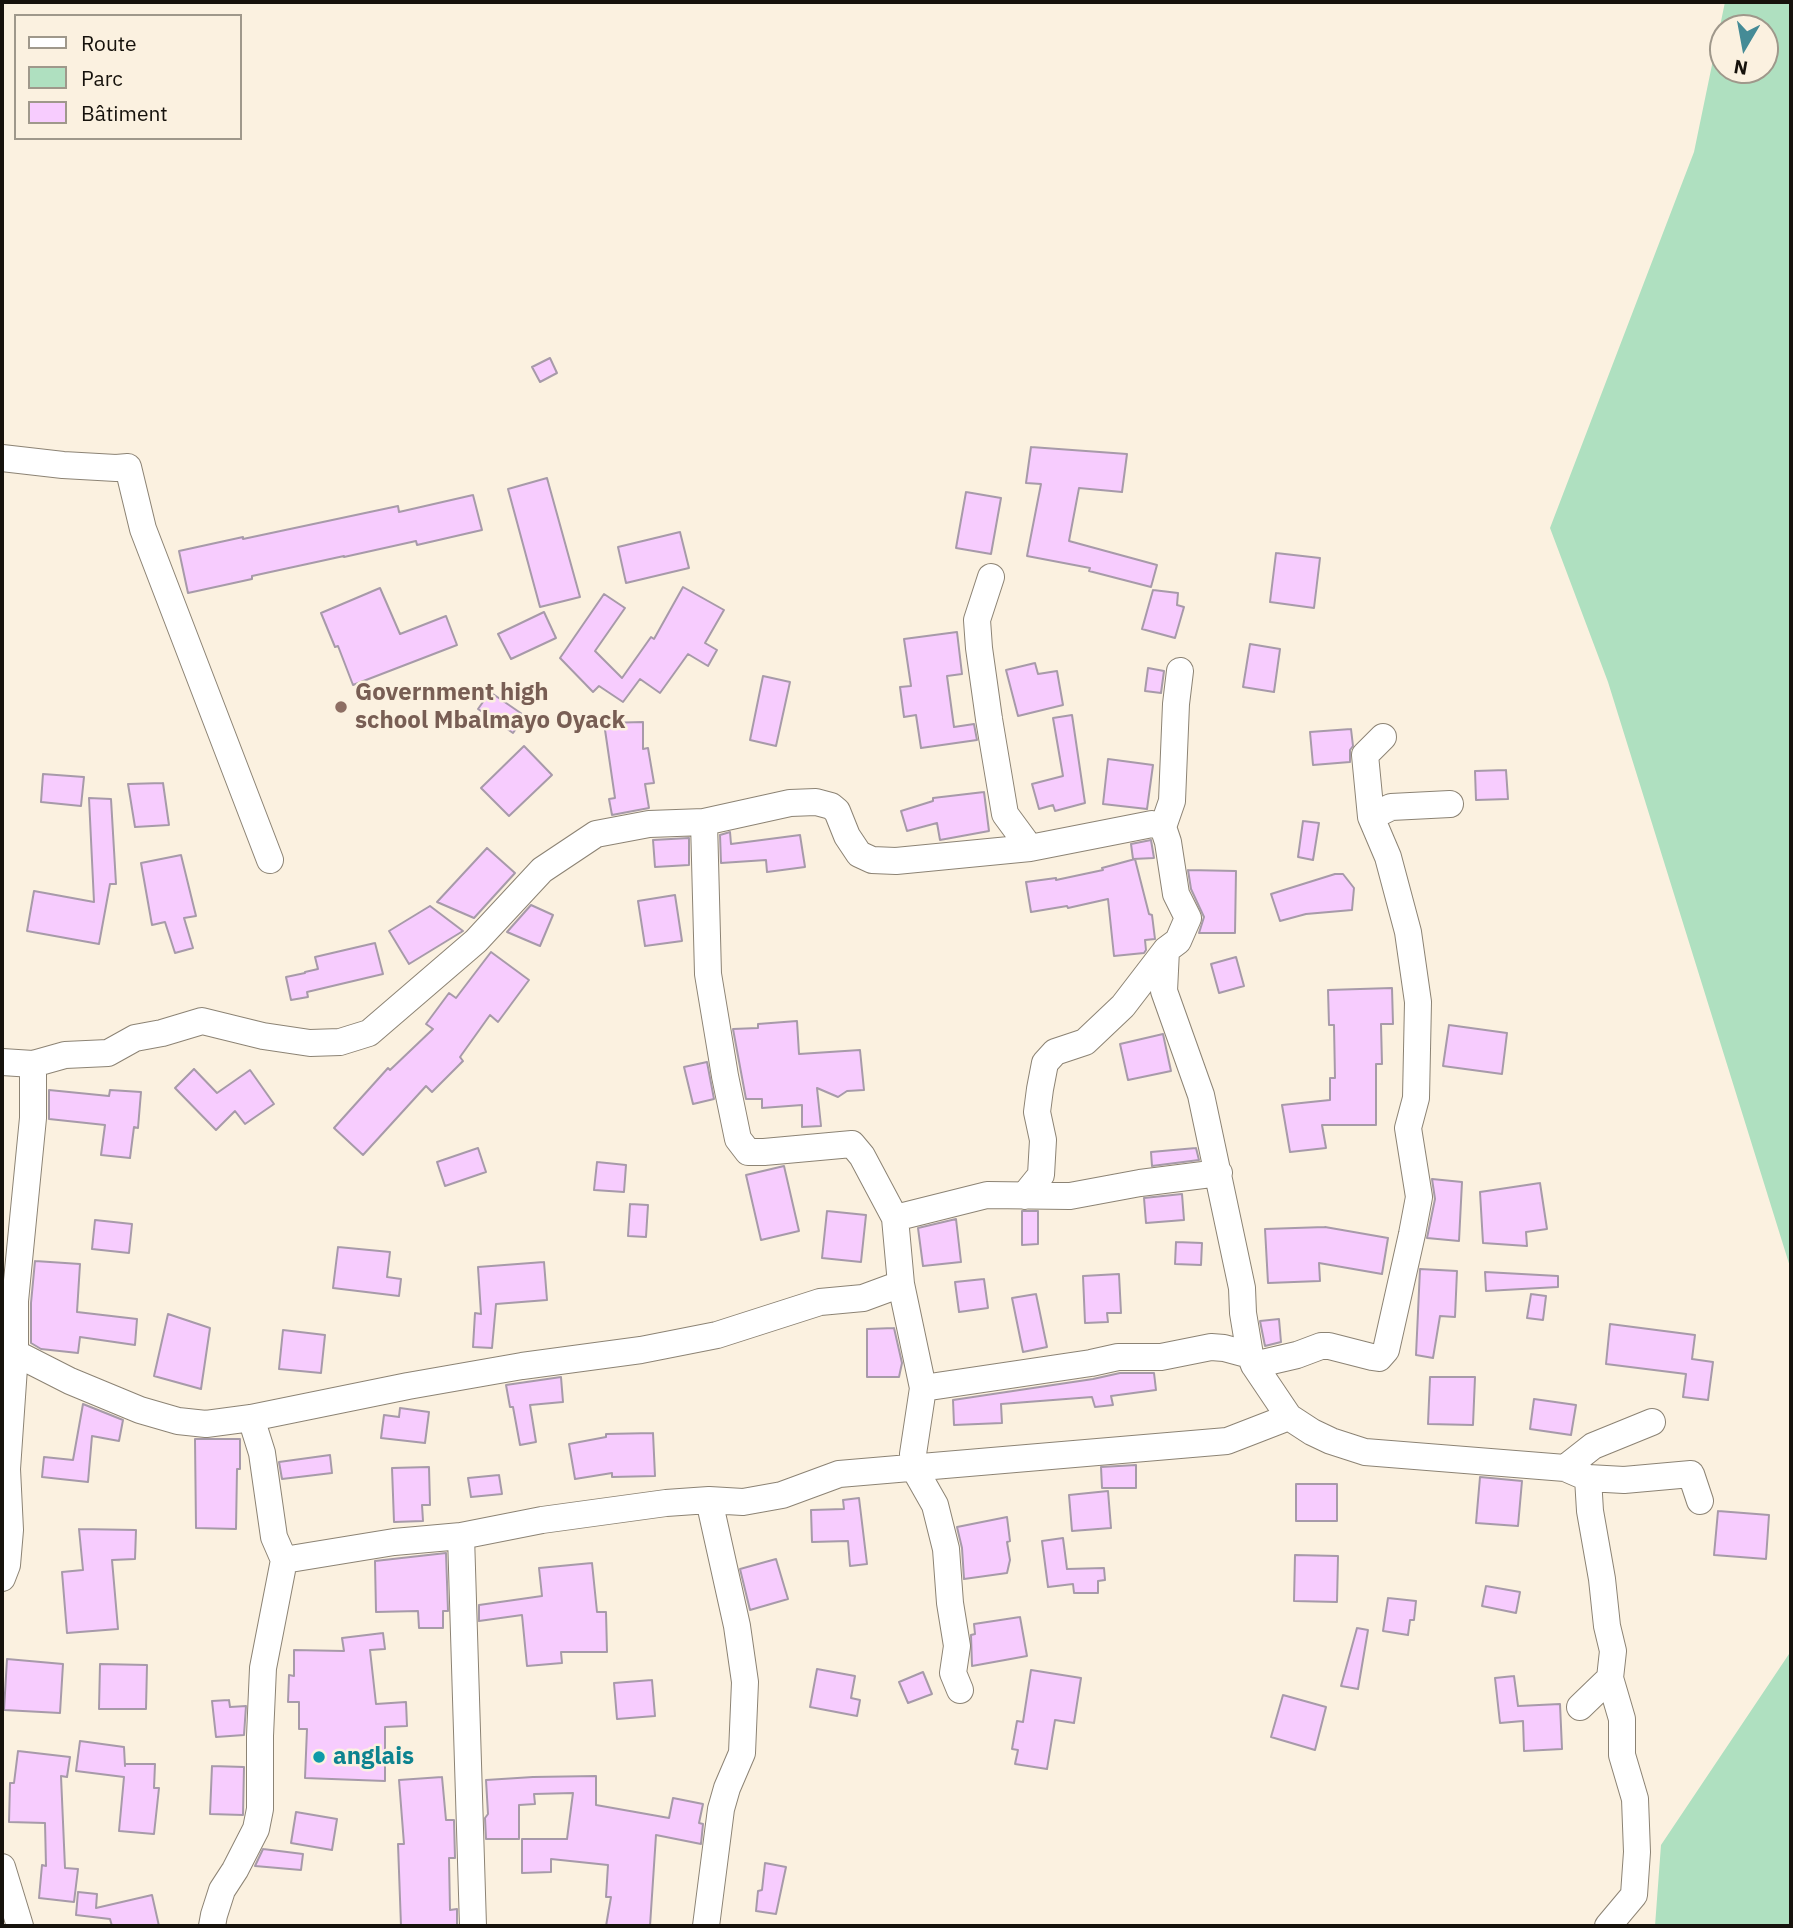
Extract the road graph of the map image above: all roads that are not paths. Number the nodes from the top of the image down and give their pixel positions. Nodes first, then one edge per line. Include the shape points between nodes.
1 (2, 458) edge
2 (990, 578) dead end
3 (1180, 671) dead end
4 (1383, 737) dead end
5 (1450, 804) dead end
6 (1371, 817) junction
7 (704, 822) junction
8 (1163, 827) junction
9 (1030, 848) junction
10 (270, 860) dead end
11 (1166, 950) junction
12 (2, 1062) edge
13 (33, 1064) junction
14 (1219, 1173) junction
15 (1024, 1196) junction
16 (895, 1218) junction
17 (901, 1284) junction
18 (15, 1353) junction
19 (1252, 1360) junction
20 (923, 1388) junction
21 (1289, 1417) junction
22 (251, 1418) junction
23 (1652, 1422) dead end
24 (914, 1468) junction
25 (1576, 1473) junction
26 (709, 1500) junction
27 (1700, 1501) dead end
28 (461, 1536) junction
29 (284, 1560) junction
30 (2, 1578) edge
31 (1610, 1678) junction
32 (960, 1690) dead end
33 (1580, 1707) dead end
34 (2, 1867) edge
35 (20, 1926) edge
36 (212, 1926) edge
37 (473, 1926) edge
38 (706, 1926) edge
39 (1608, 1926) edge

1 - 10 street via 128,467 143,528
2 - 9 street via 977,620 989,719 1005,814
3 - 8 street via 1172,801
4 - 6 street via 1365,755
5 - 6 street via 1391,807
6 - 19 street via 1388,857 1419,1002 1416,1098 1408,1128 1419,1197 1392,1329 1379,1357 1321,1346
7 - 9 street via 790,803 816,802 837,811 852,846 872,860
7 - 13 street via 649,824 596,834 542,870 476,941 369,1033 341,1042 310,1043 202,1021 135,1038 108,1053 65,1055
7 - 16 street via 708,974 738,1139 748,1152 852,1144
8 - 9 street via 1152,824
8 - 11 street via 1176,894 1188,918 1178,941
11 - 14 street via 1164,990 1201,1096
11 - 15 street via 1123,1006 1085,1042 1055,1052 1045,1063 1037,1112 1043,1140 1041,1175
12 - 13 street
13 - 18 street
14 - 15 street via 1070,1196
14 - 19 street
15 - 16 street via 986,1195
16 - 17 street
17 - 20 street
17 - 22 street via 863,1298 820,1302 717,1335 522,1366
18 - 22 street via 140,1410 178,1421 206,1424
18 - 30 street via 7,1469 10,1530
19 - 20 street via 1211,1347
19 - 21 street
20 - 24 street
21 - 24 street via 1227,1441
21 - 25 street via 1331,1441 1365,1452
22 - 29 street via 262,1453 274,1537
23 - 25 street via 1593,1446
24 - 26 street via 839,1474 782,1495 743,1502
24 - 32 street via 935,1505 946,1549 957,1646 953,1672
25 - 27 street via 1624,1480 1691,1474
25 - 31 street via 1590,1511 1614,1651
26 - 28 street via 542,1520
26 - 38 street via 745,1682 742,1753 722,1809
28 - 29 street
28 - 37 street
29 - 36 street via 263,1668 258,1819 222,1890
31 - 33 street
31 - 39 street via 1622,1719 1622,1755 1635,1799 1637,1852 1634,1895
34 - 35 street

